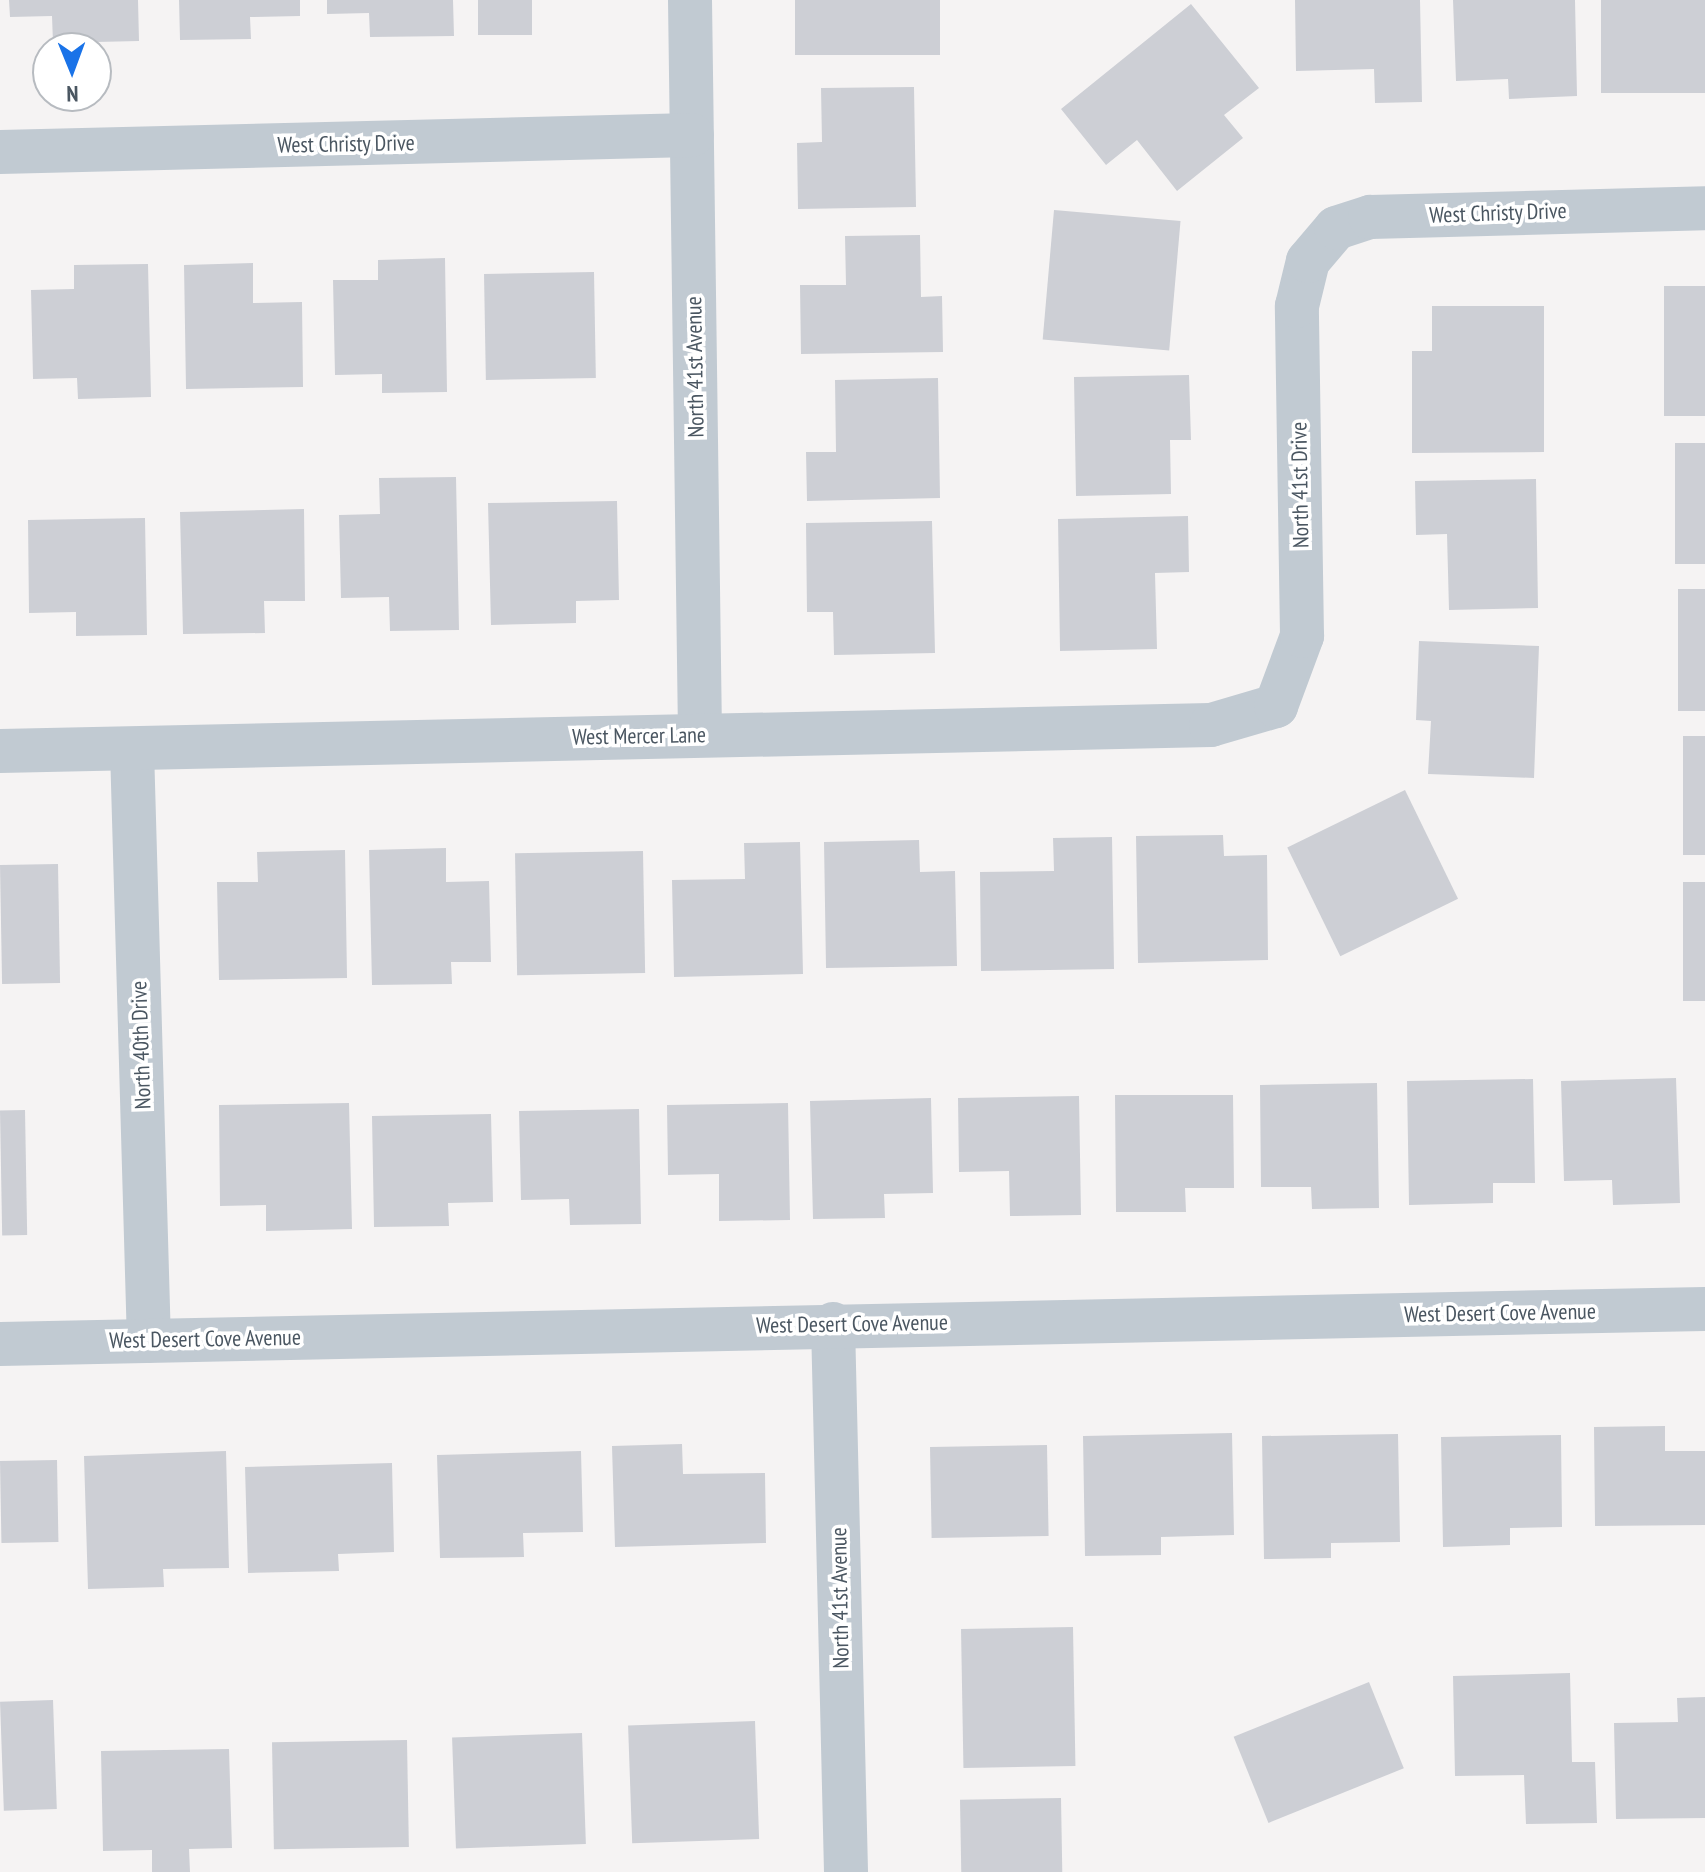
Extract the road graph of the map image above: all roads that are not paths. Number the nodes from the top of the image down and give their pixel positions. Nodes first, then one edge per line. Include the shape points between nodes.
1 (690, 0) edge
2 (692, 135) junction
3 (0, 152) edge
4 (1705, 208) edge
5 (1308, 261) joint
6 (1276, 706) joint
7 (700, 734) junction
8 (132, 749) junction
9 (0, 751) edge
10 (1705, 1309) edge
11 (833, 1324) junction
12 (149, 1341) junction
13 (0, 1344) edge
14 (846, 1872) edge

1 - 2 street, North 41st Avenue
2 - 3 street, West Christy Drive
2 - 7 street, North 41st Avenue
4 - 5 street, West Christy Drive via 1370,217 1336,228
5 - 6 street, North 41st Drive via 1297,306 1302,636
6 - 7 street, West Mercer Lane via 1211,725
7 - 8 street, West Mercer Lane
8 - 9 street, West Mercer Lane
8 - 12 street, North 40th Drive
10 - 11 street, West Desert Cove Avenue
11 - 12 street, West Desert Cove Avenue
11 - 14 street, North 41st Avenue
12 - 13 street, West Desert Cove Avenue

